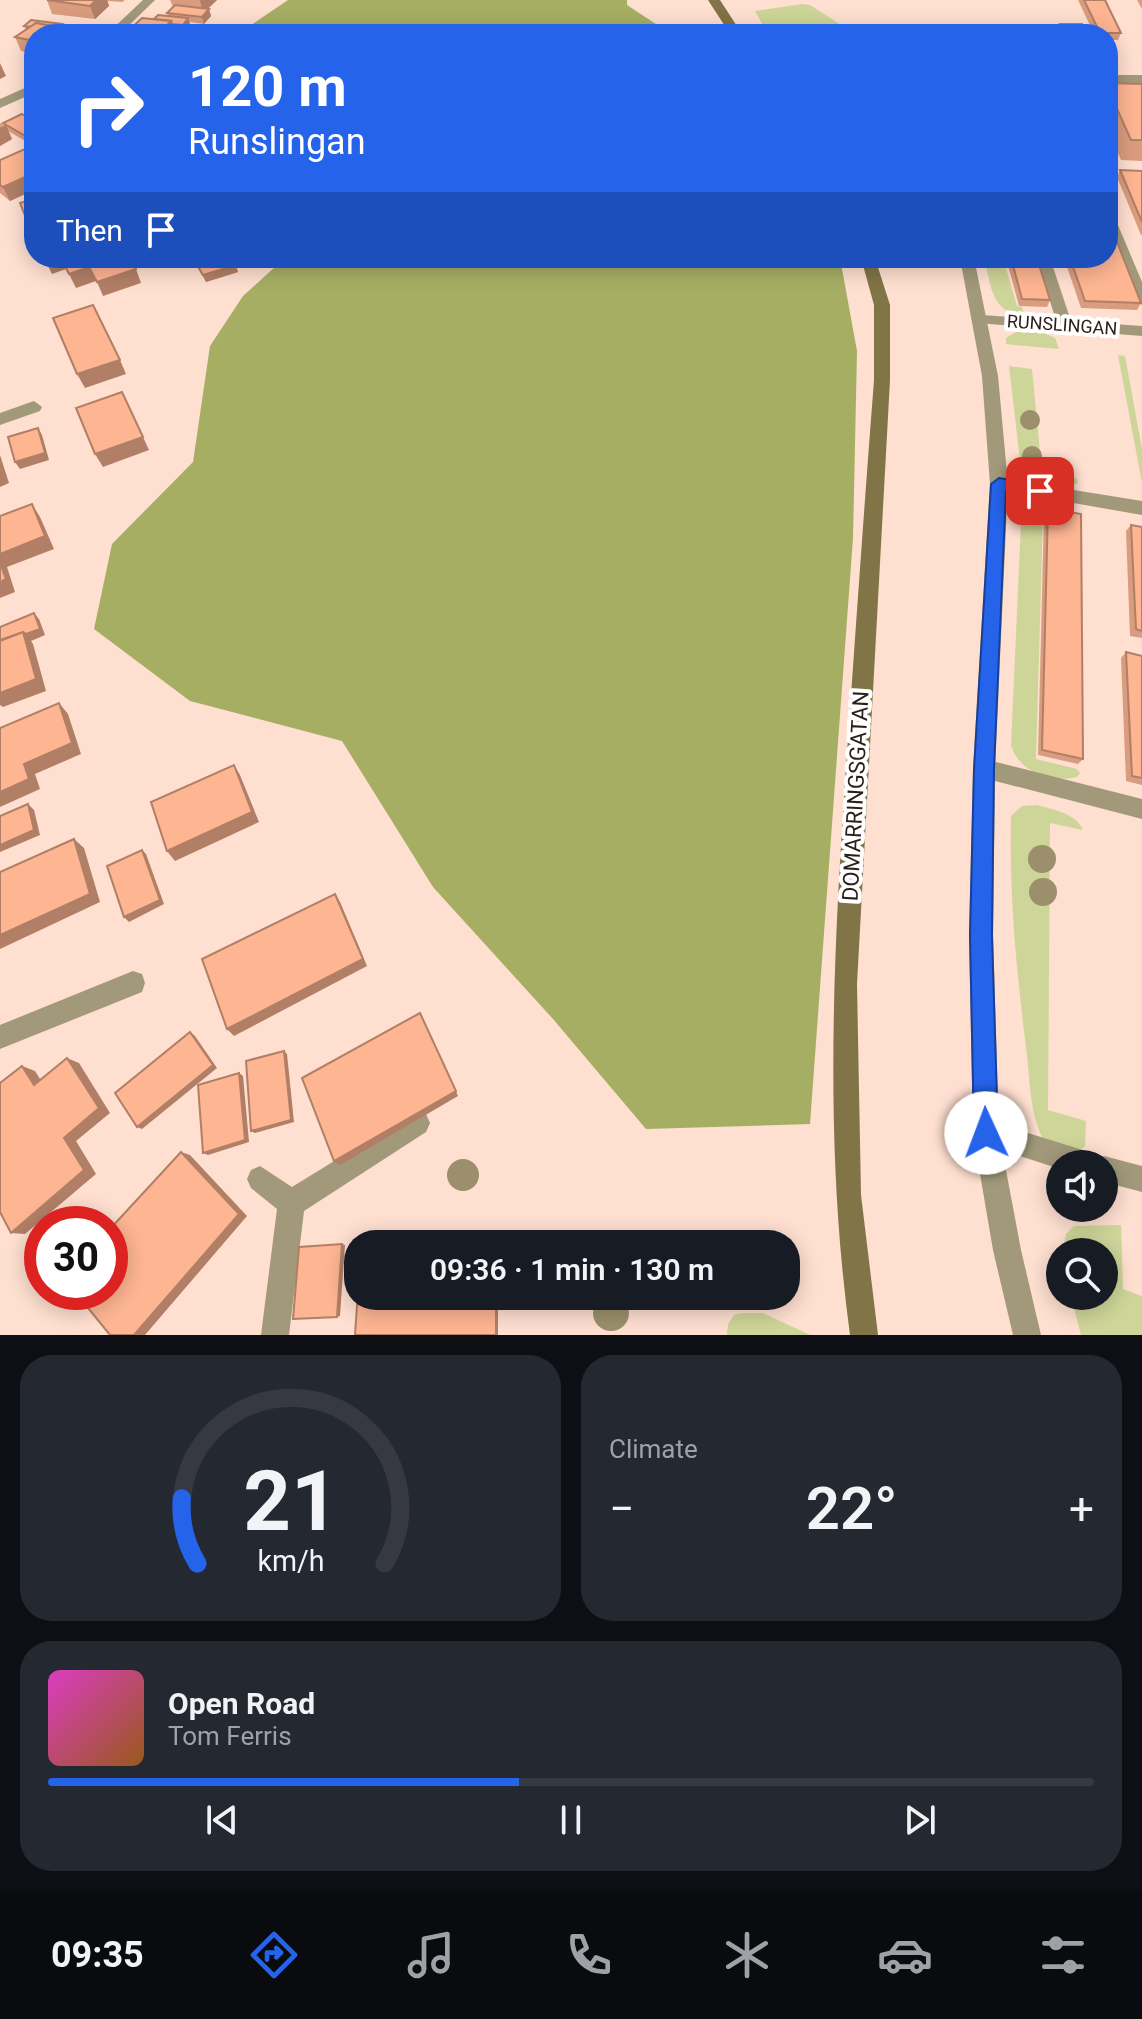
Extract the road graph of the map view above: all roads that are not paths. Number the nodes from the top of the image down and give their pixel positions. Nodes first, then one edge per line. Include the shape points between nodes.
1 (149, 0) edge
2 (714, 0) edge
3 (124, 24) edge
4 (730, 24) edge
5 (1118, 79) edge
6 (1142, 79) edge
7 (24, 95) edge
8 (0, 104) edge
9 (1118, 242) edge
10 (871, 268) edge
11 (969, 268) edge
12 (1046, 268) edge
13 (1142, 300) edge
14 (982, 320) junction
15 (1065, 325) junction
16 (1142, 331) edge
17 (34, 407) dead end
18 (0, 419) edge
19 (999, 484) junction
20 (1142, 508) edge
21 (984, 769) junction
22 (1142, 809) edge
23 (133, 983) dead end
24 (0, 1037) edge
25 (417, 1123) edge
26 (986, 1133) junction
27 (1046, 1152) edge
28 (1118, 1173) edge
29 (260, 1179) dead end
30 (1142, 1179) edge
31 (291, 1203) junction
32 (275, 1335) edge
33 (864, 1335) edge
34 (1027, 1335) edge

1 - 3 street
2 - 4 street
5 - 6 street
7 - 8 street
9 - 13 street
10 - 33 street, DOMARRINGSGATAN via 882,305 882,380 844,1021 847,1211
11 - 14 street, RUNSLINGAN
12 - 15 street
14 - 15 street, RUNSLINGAN
14 - 19 street, RUNSLINGAN
15 - 16 street, RUNSLINGAN
17 - 18 street
19 - 20 street
19 - 21 street, RUNSLINGAN
21 - 22 street
21 - 26 street, RUNSLINGAN
23 - 24 street
25 - 31 street
26 - 27 street
26 - 34 street, RUNSLINGAN
28 - 30 street
29 - 31 street
31 - 32 street

